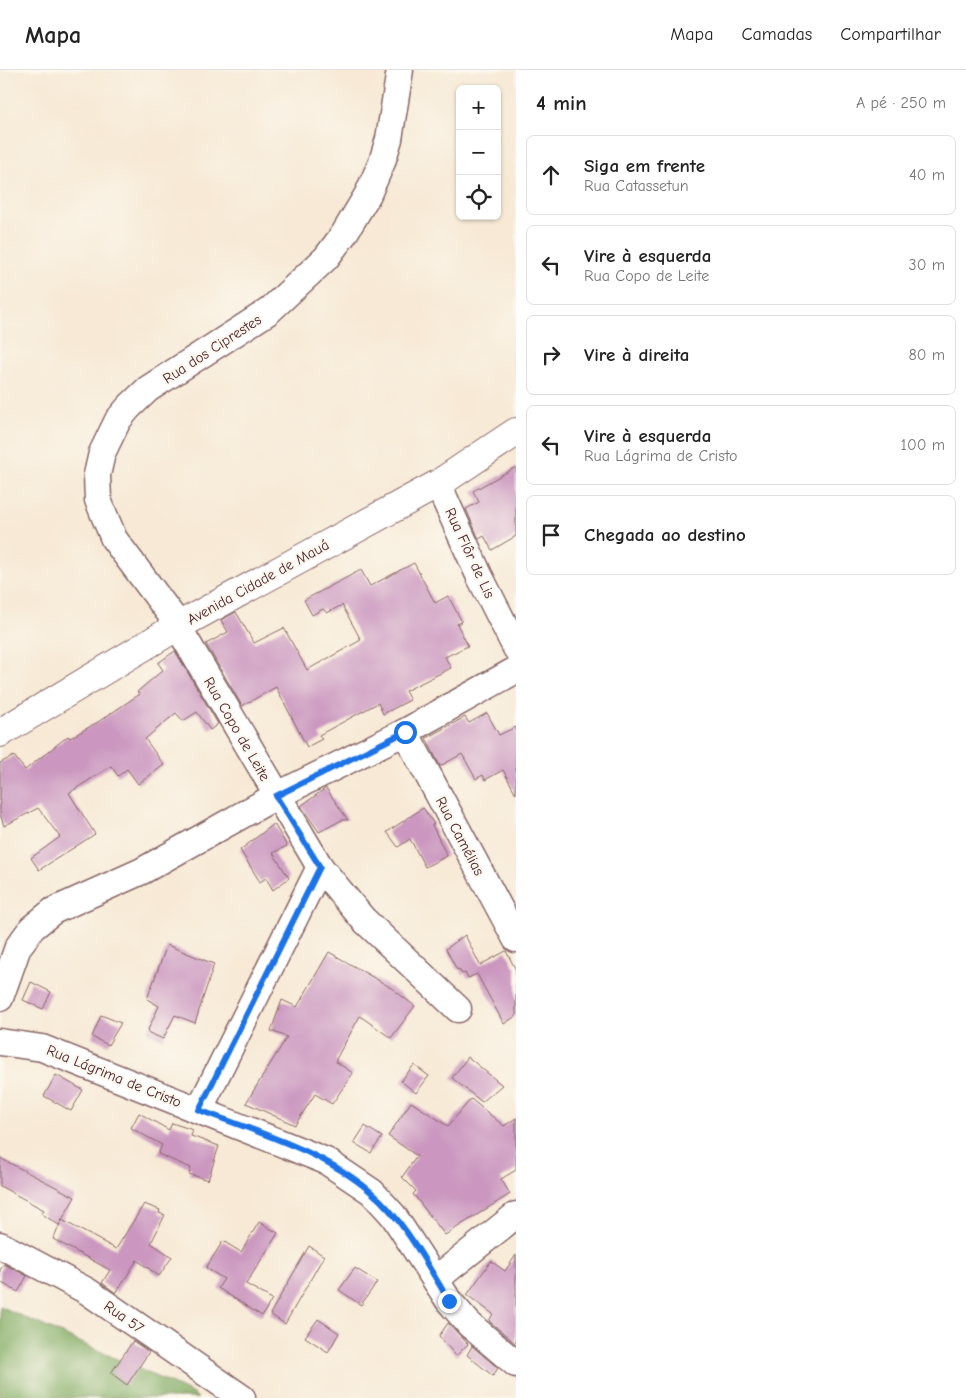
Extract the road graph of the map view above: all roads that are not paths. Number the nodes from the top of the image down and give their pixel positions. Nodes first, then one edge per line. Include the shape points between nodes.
1 (400, 70) edge
2 (516, 432) edge
3 (438, 484) junction
4 (178, 626) junction
5 (516, 648) edge
6 (516, 670) edge
7 (405, 732) junction
8 (0, 733) edge
9 (276, 796) junction
10 (320, 867) junction
11 (516, 939) edge
12 (0, 998) edge
13 (458, 1009) dead end
14 (0, 1042) edge
15 (199, 1110) junction
16 (516, 1215) edge
17 (0, 1246) edge
18 (436, 1279) junction
19 (516, 1364) edge
20 (242, 1398) edge

1 - 4 street, Rua dos Ciprestes via 382,162 368,194 326,258 269,311 148,389 118,420 105,446 97,475 98,500 105,519 114,539
2 - 3 street, Avenida Cidade de Mauá
3 - 4 street, Avenida Cidade de Mauá
3 - 5 street, Rua Flôr de Lis
4 - 8 street, Avenida Cidade de Mauá
4 - 9 street, Rua Copo de Leite
6 - 7 street
7 - 9 street
7 - 11 street, Rua Camélias
9 - 10 street, Rua Copo de Leite
9 - 12 street via 142,871 53,911 32,928 18,947
10 - 13 street, Rua Copo de Leite via 363,919
10 - 15 street
14 - 15 street, Rua Lágrima de Cristo via 42,1048
15 - 18 street, Rua Lágrima de Cristo via 326,1161 372,1192 393,1215
16 - 18 street
17 - 20 street, Rua 57 via 87,1291
18 - 19 street, Rua Lágrima de Cristo via 449,1301 469,1324

